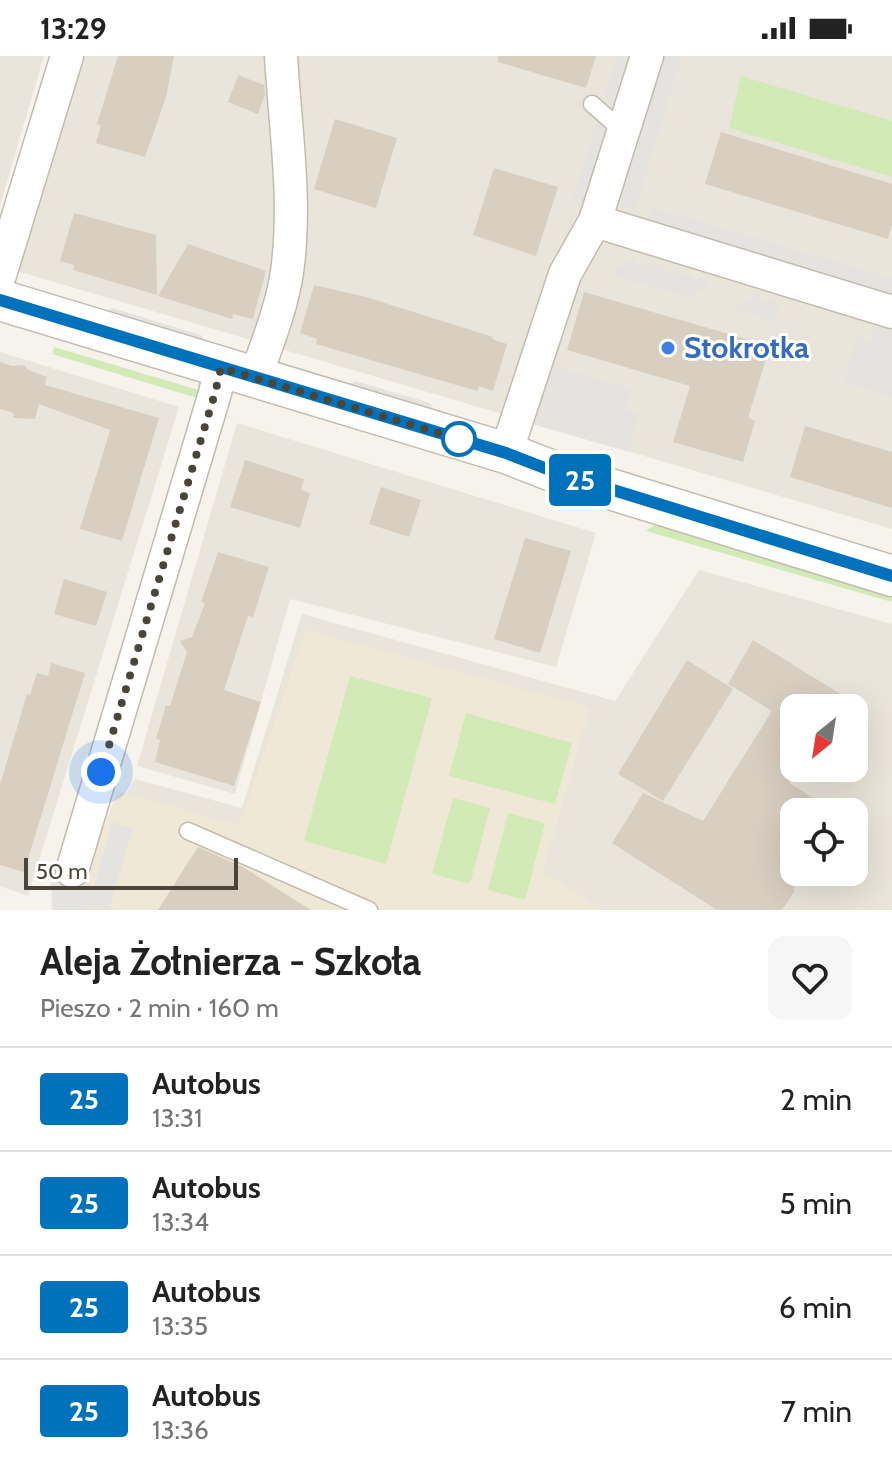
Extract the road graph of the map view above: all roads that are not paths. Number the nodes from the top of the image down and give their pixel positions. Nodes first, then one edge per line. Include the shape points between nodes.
1 (67, 56) edge
2 (281, 56) edge
3 (647, 56) edge
4 (592, 104) dead end
5 (624, 132) junction
6 (595, 221) junction
7 (0, 275) edge
8 (0, 300) edge
9 (892, 312) edge
10 (238, 373) junction
11 (506, 453) junction
12 (892, 576) edge
13 (188, 831) dead end
14 (72, 871) dead end
15 (369, 910) edge

1 - 7 street
2 - 10 street via 291,202 287,274
3 - 5 street
4 - 5 lane
5 - 6 street
6 - 9 street
6 - 11 street via 565,274
8 - 10 street
10 - 11 street
10 - 14 street via 215,393
11 - 12 street
13 - 15 lane

